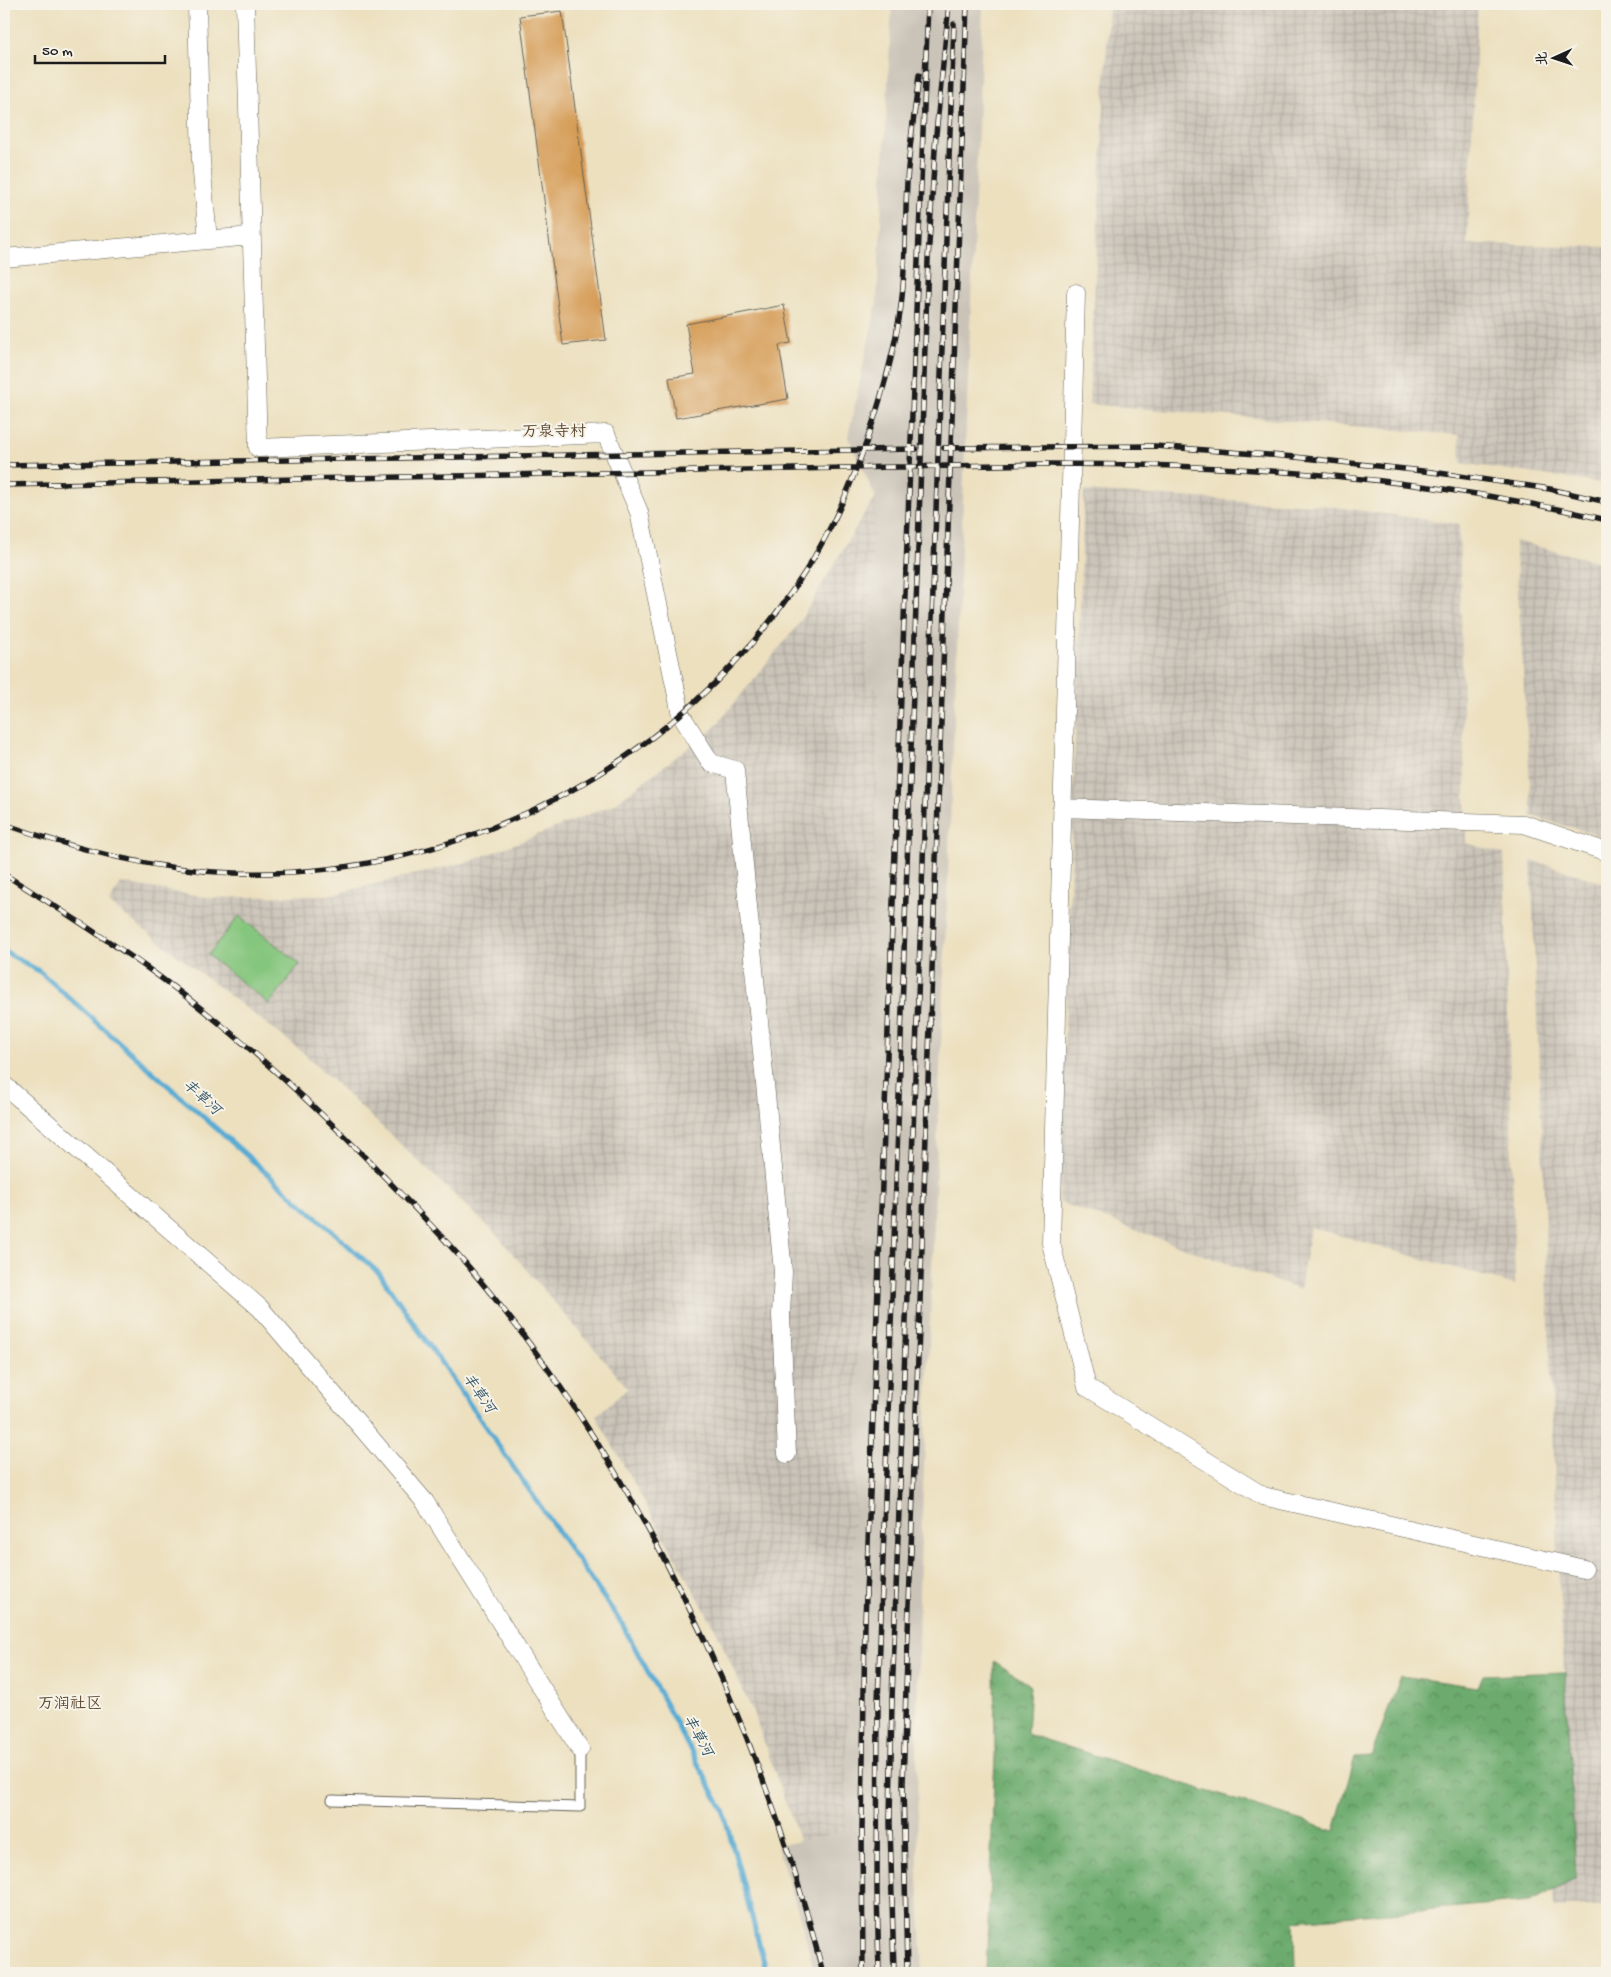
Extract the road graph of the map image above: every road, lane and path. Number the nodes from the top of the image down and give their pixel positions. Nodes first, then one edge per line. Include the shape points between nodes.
1 (197, 4) edge
2 (245, 4) edge
3 (252, 236) junction
4 (208, 240) junction
5 (4, 258) edge
6 (1076, 293) dead end
7 (1062, 808) junction
8 (1607, 852) edge
9 (4, 1085) edge
10 (788, 1454) dead end
11 (1584, 1569) dead end
12 (580, 1749) joint
13 (332, 1800) dead end

1 - 4 street via 201,161
2 - 3 street
3 - 4 street
3 - 10 street via 258,448 606,434 639,512 681,715 711,764 734,770 782,1272
4 - 5 street
6 - 7 street
7 - 8 street via 1524,824
7 - 11 street via 1051,1243 1087,1387 1263,1496
9 - 12 street via 260,1308 425,1502
12 - 13 lane via 580,1808

